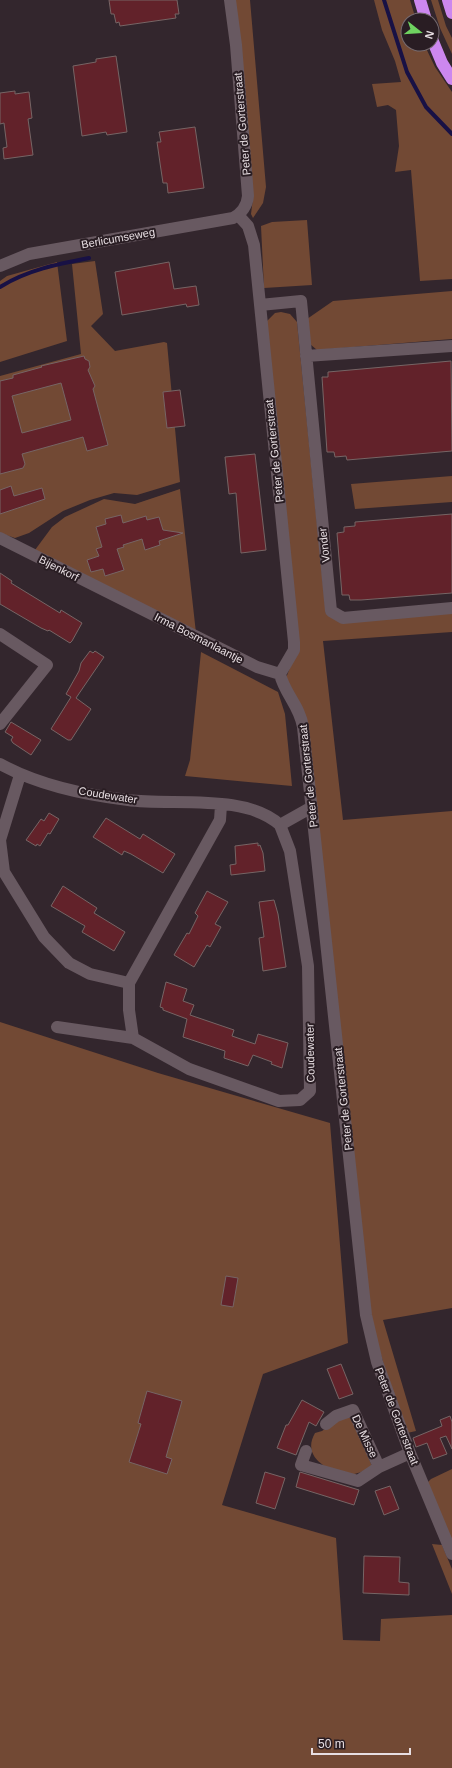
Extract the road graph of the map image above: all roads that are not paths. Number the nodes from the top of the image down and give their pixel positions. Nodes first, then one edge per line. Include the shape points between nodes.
1 (230, 0) edge
2 (420, 0) edge
3 (448, 0) edge
4 (424, 12) edge
5 (452, 13) edge
6 (437, 52) edge
7 (452, 78) edge
8 (238, 215) junction
9 (0, 266) edge
10 (260, 305) junction
11 (452, 346) edge
12 (306, 356) junction
13 (0, 538) edge
14 (119, 597) joint
15 (452, 608) edge
16 (0, 634) edge
17 (280, 674) junction
18 (0, 724) edge
19 (0, 764) edge
20 (20, 776) junction
21 (221, 805) junction
22 (312, 807) junction
23 (280, 825) junction
24 (129, 982) junction
25 (57, 1027) dead end
26 (133, 1038) junction
27 (326, 1424) dead end
28 (306, 1451) dead end
29 (410, 1453) junction
30 (379, 1467) junction
31 (452, 1554) edge

1 - 8 street, Peter de Gorterstraat via 248,196 247,204
2 - 4 highway
3 - 5 highway
6 - 7 highway
8 - 9 street, Berlicumseweg via 233,218 29,254
8 - 10 street, Peter de Gorterstraat via 248,226 254,245
10 - 12 street, Vonder via 301,301
10 - 17 street, Peter de Gorterstraat via 294,642 294,650
11 - 12 street
12 - 15 street, Vonder via 331,611 343,618
13 - 14 street, Bijenkorf
14 - 17 street, Irma Bosmanlaantje via 257,667
16 - 18 street via 47,665
17 - 22 street, Peter de Gorterstraat via 302,718
19 - 20 street, Coudewater
20 - 21 street, Coudewater via 80,792 129,800
20 - 24 street via 0,840 4,872 44,937 69,963 90,974
21 - 23 street, Coudewater via 246,807 274,819
21 - 24 street via 220,820
22 - 23 street
22 - 29 street, Peter de Gorterstraat via 366,1315 377,1362
23 - 26 street, Coudewater via 290,850 308,966 310,1091 300,1100 279,1100 189,1069
24 - 26 street
25 - 26 street, Coudewater
27 - 30 street, De Misse via 336,1416 353,1410
28 - 30 street, De Misse via 301,1465 358,1481
29 - 30 street, De Misse
29 - 31 street, Peter de Gorterstraat

